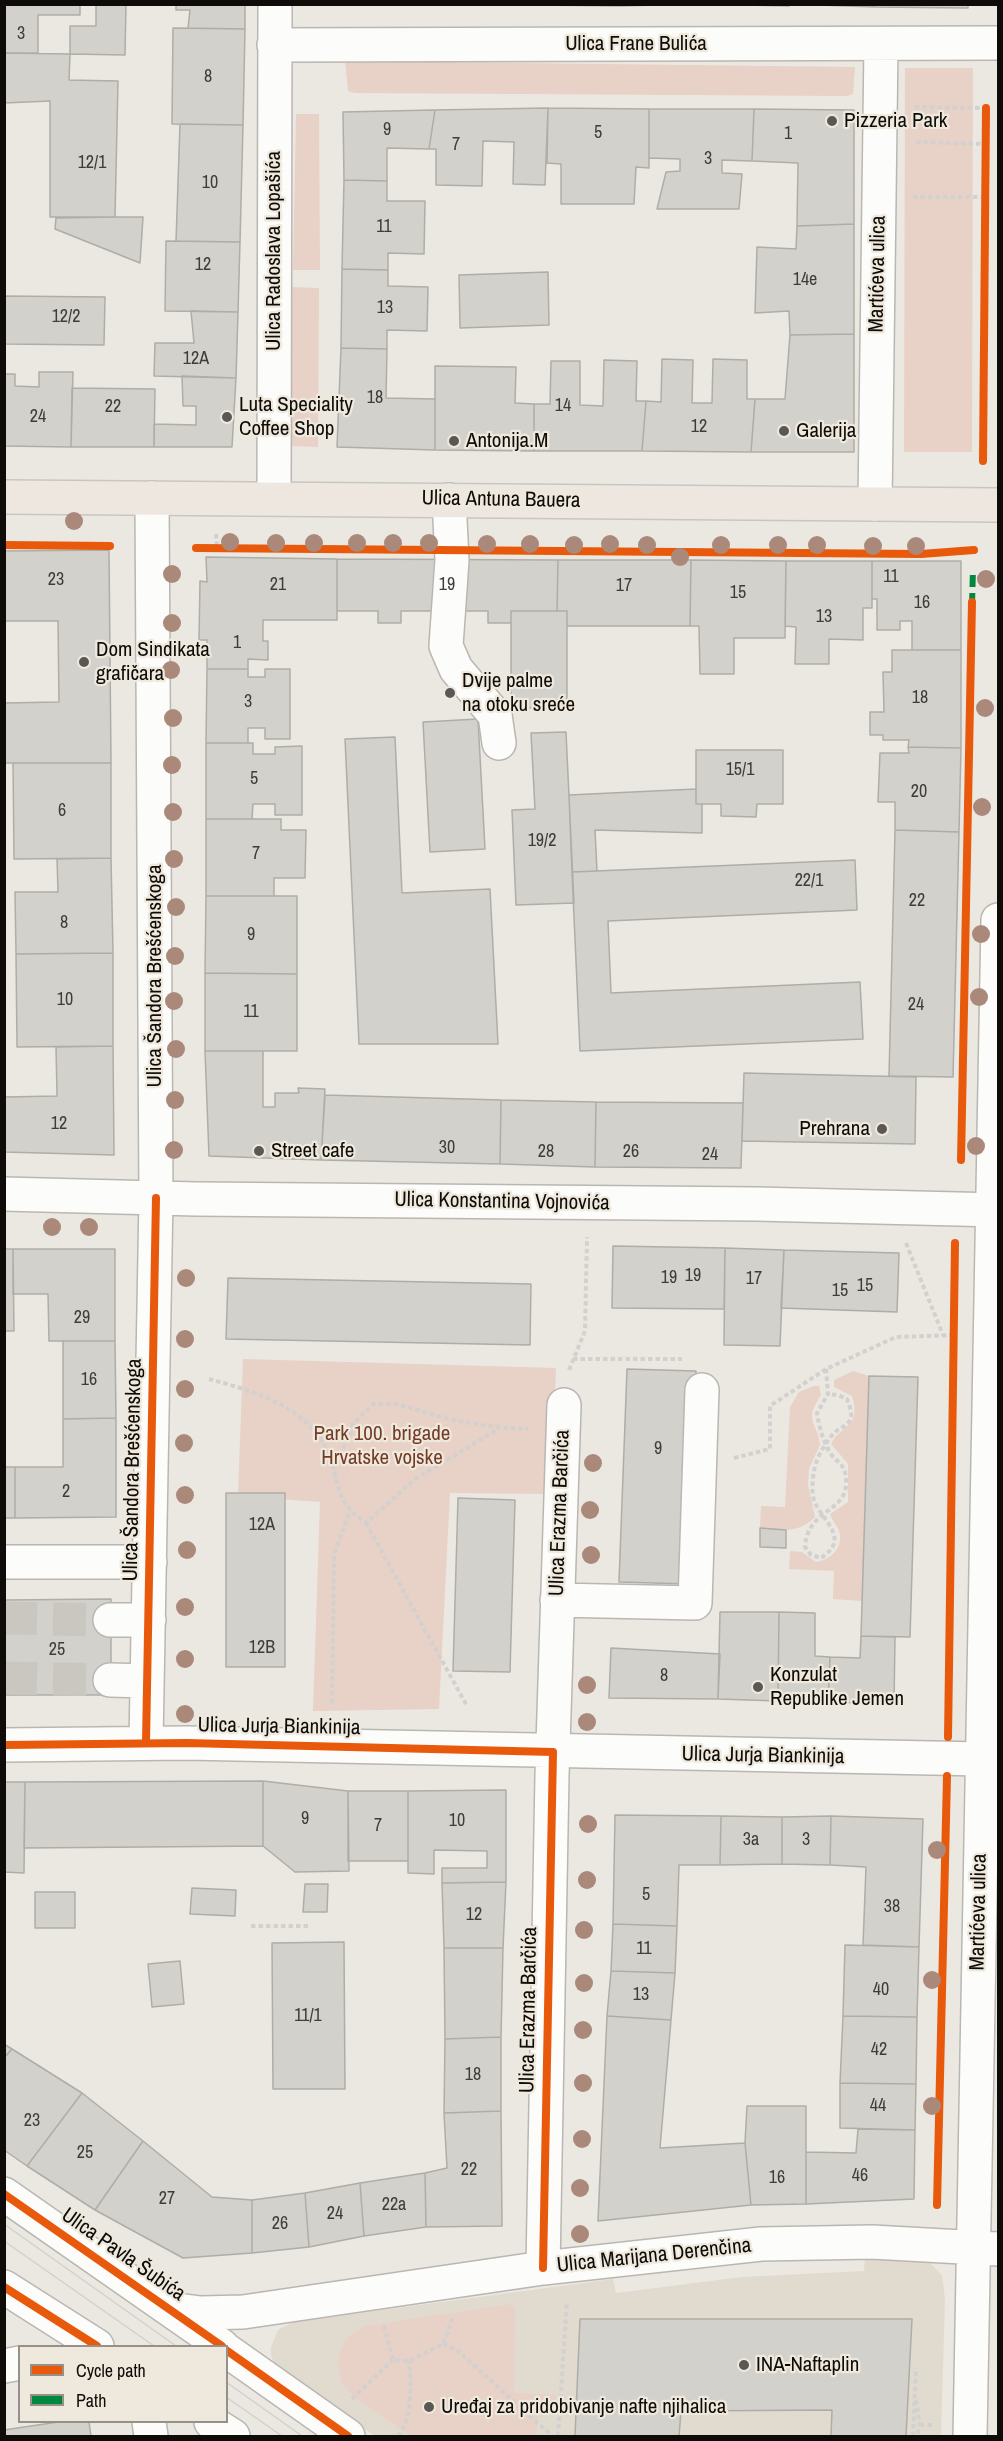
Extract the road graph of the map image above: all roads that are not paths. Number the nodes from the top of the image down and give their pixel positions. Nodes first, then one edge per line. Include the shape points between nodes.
1 (275, 4) edge
2 (999, 43) edge
3 (881, 44) junction
4 (274, 45) junction
5 (4, 497) edge
6 (152, 498) junction
7 (274, 498) junction
8 (449, 500) junction
9 (875, 504) junction
10 (999, 505) edge
11 (499, 743) dead end
12 (999, 920) edge
13 (4, 1194) edge
14 (156, 1198) junction
15 (995, 1210) edge
16 (702, 1390) road end
17 (564, 1406) road end
18 (4, 1562) edge
19 (150, 1562) junction
20 (557, 1600) junction
21 (110, 1620) tunnel mouth
22 (148, 1620) junction
23 (110, 1680) tunnel mouth
24 (147, 1681) junction
25 (146, 1742) junction
26 (4, 1745) edge
27 (553, 1752) junction
28 (982, 1759) junction
29 (4, 2194) edge
30 (986, 2248) edge
31 (543, 2268) junction
32 (4, 2287) edge
33 (169, 2309) junction
34 (85, 2344) edge
35 (221, 2345) edge
36 (228, 2351) edge
37 (215, 2423) edge
38 (233, 2436) edge
39 (348, 2436) edge
40 (970, 2436) edge

1 - 4 street, Ulica Radoslava Lopašića
2 - 3 street, Ulica Frane Bulića
3 - 4 street, Ulica Frane Bulića
3 - 9 street, Martićeva ulica
4 - 7 street, Ulica Radoslava Lopašića
5 - 6 main road, Ulica Antuna Bauera
6 - 7 main road, Ulica Antuna Bauera
6 - 14 street, Ulica Šandora Brešćenskoga
7 - 8 main road, Ulica Antuna Bauera
8 - 9 main road, Ulica Antuna Bauera
8 - 11 street via 452,560 446,646 456,669 495,715
9 - 10 main road, Ulica Antuna Bauera
12 - 15 street, Martićeva ulica
13 - 14 street, Ulica Konstantina Vojnovića
14 - 15 street, Ulica Konstantina Vojnovića
14 - 19 street, Ulica Šandora Brešćenskoga
15 - 28 street, Martićeva ulica
16 - 20 street via 695,1603
17 - 20 street, Ulica Erazma Barčića
18 - 19 street
19 - 22 street, Ulica Šandora Brešćenskoga
20 - 27 street, Ulica Erazma Barčića
21 - 22 street
22 - 24 street, Ulica Šandora Brešćenskoga
23 - 24 street
24 - 25 street, Ulica Šandora Brešćenskoga
25 - 26 street, Ulica Jurja Biankinija
25 - 27 street, Ulica Jurja Biankinija
27 - 28 street, Ulica Jurja Biankinija
27 - 31 street, Ulica Erazma Barčića
28 - 30 street, Martićeva ulica
29 - 33 street, Ulica Pavla Šubića
30 - 31 street, Ulica Marijana Derenčina via 872,2242 761,2244
30 - 40 street, Martićeva ulica
31 - 33 street, Ulica Marijana Derenčina via 243,2312
32 - 34 street
33 - 35 street, Ulica Pavla Šubića
36 - 39 street
37 - 38 street

